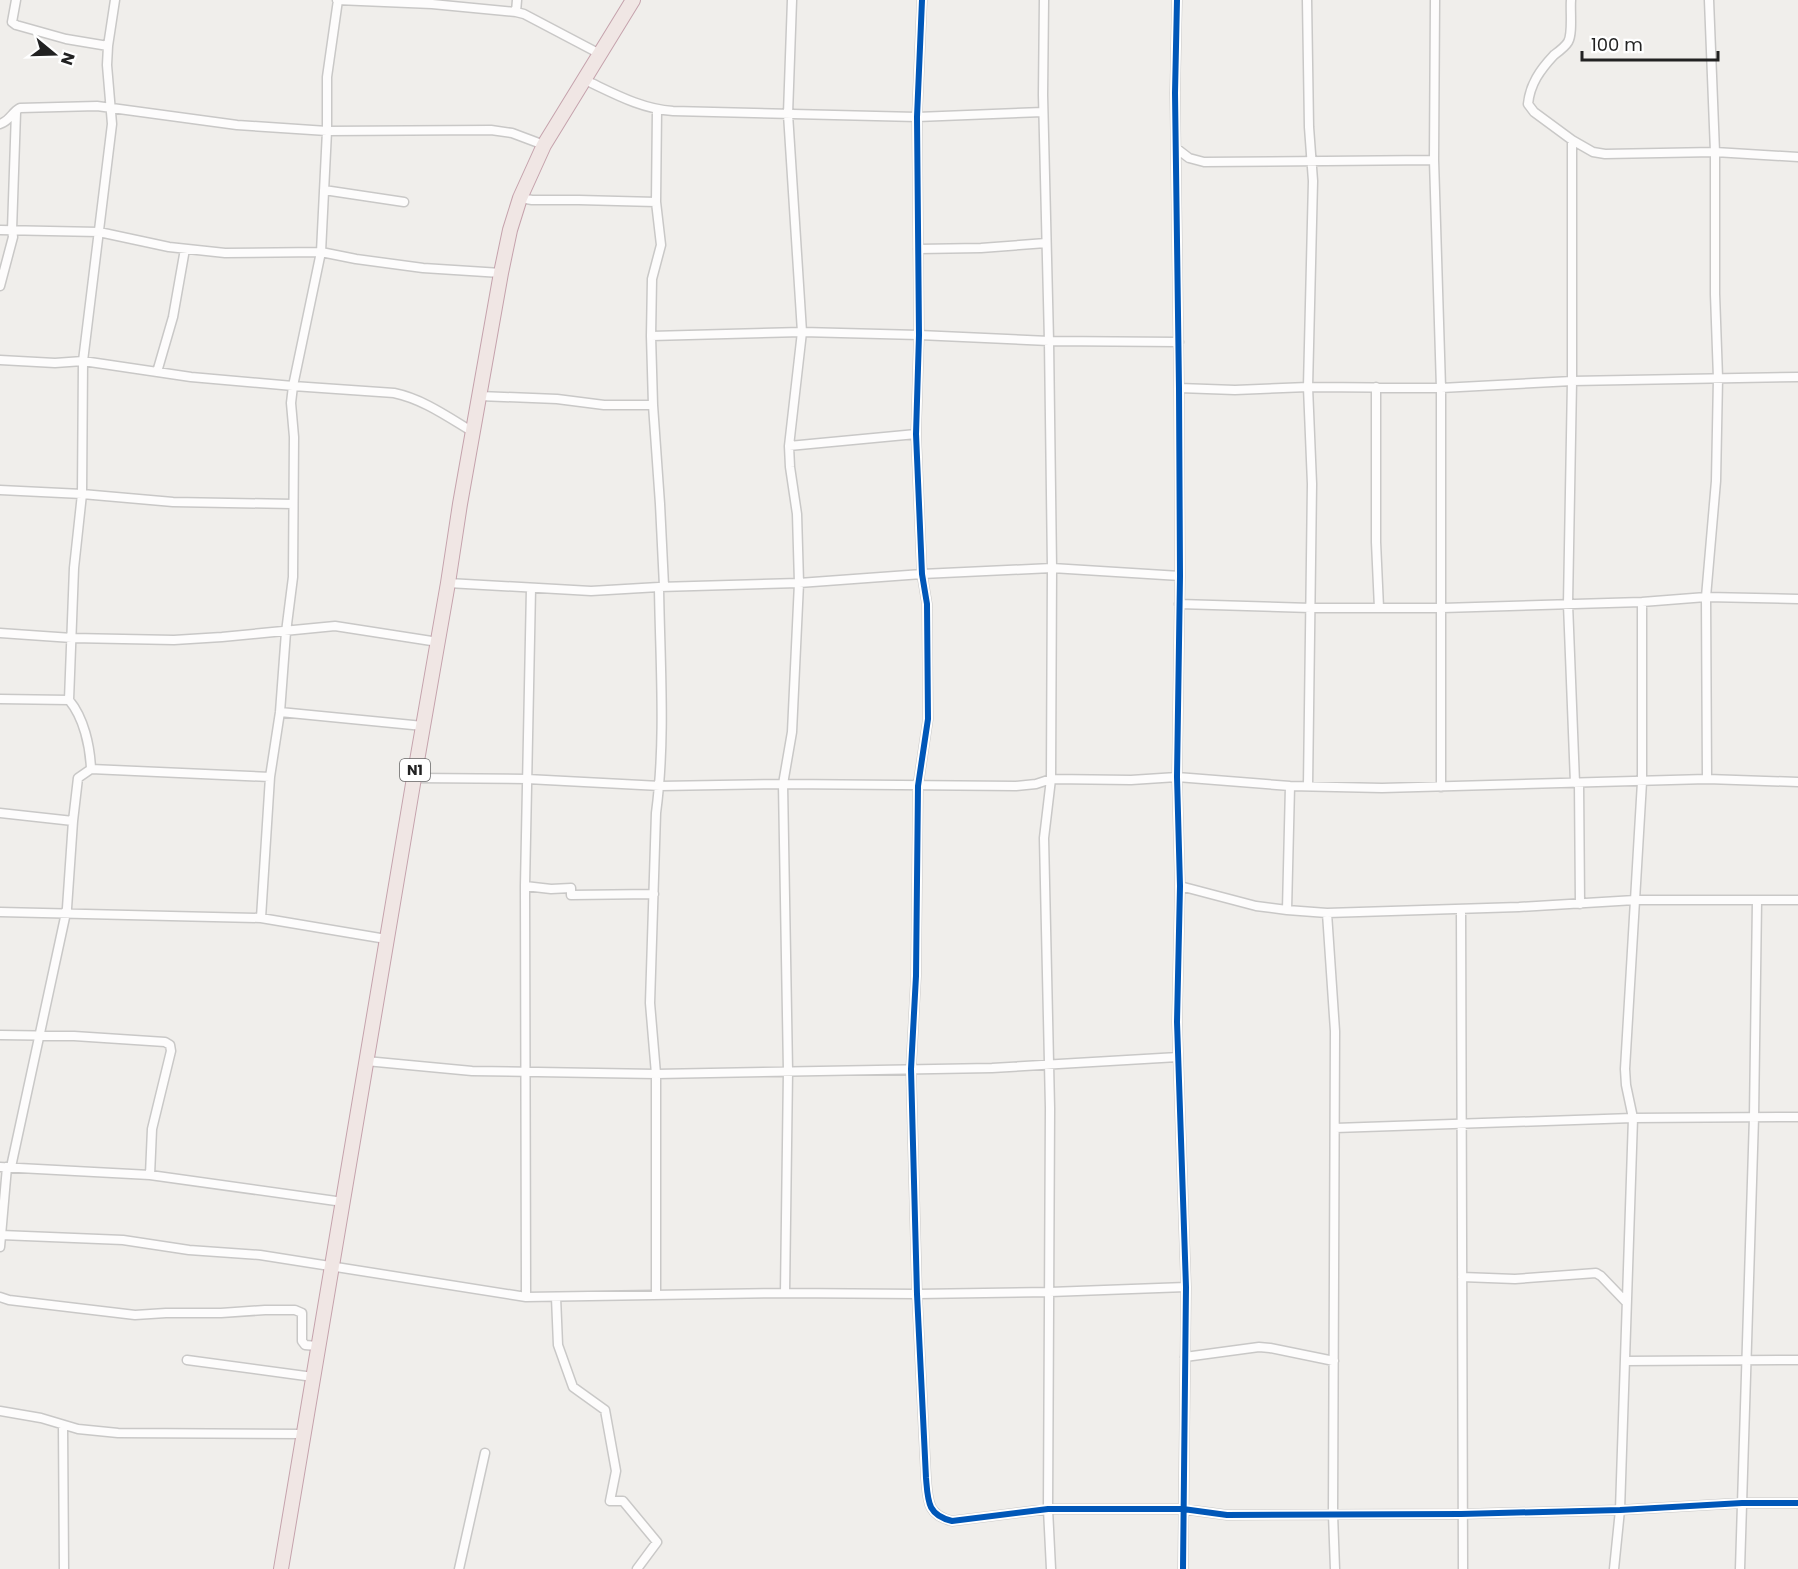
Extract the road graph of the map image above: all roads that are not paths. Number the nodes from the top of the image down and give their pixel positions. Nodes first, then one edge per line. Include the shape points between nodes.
1 (16, 0) edge
2 (115, 0) edge
3 (338, 0) edge
4 (518, 0) edge
5 (633, 0) edge
6 (792, 0) edge
7 (922, 0) edge
8 (1044, 0) edge
9 (1177, 0) edge
10 (1307, 0) edge
11 (1435, 0) edge
12 (1571, 0) edge
13 (1709, 0) edge
14 (432, 2) edge
15 (516, 12) junction
16 (108, 46) junction
17 (600, 54) junction
18 (585, 80) junction
19 (111, 109) junction
20 (16, 110) junction
21 (657, 110) junction
22 (1043, 112) junction
23 (788, 114) junction
24 (917, 117) junction
25 (0, 124) edge
26 (327, 130) junction
27 (1572, 140) junction
28 (544, 145) junction
29 (1176, 148) junction
30 (1715, 152) junction
31 (1798, 157) edge
32 (1434, 160) junction
33 (1312, 161) junction
34 (324, 190) junction
35 (520, 198) junction
36 (404, 202) dead end
37 (656, 202) junction
38 (0, 230) edge
39 (12, 230) junction
40 (99, 232) junction
41 (1046, 243) junction
42 (185, 249) junction
43 (918, 249) junction
44 (321, 252) junction
45 (501, 273) junction
46 (0, 286) edge
47 (802, 332) junction
48 (919, 335) junction
49 (651, 336) junction
50 (1049, 341) junction
51 (1179, 342) junction
52 (0, 360) edge
53 (83, 361) junction
54 (157, 372) junction
55 (1798, 377) edge
56 (1718, 378) junction
57 (1572, 381) junction
58 (293, 386) junction
59 (1308, 387) junction
60 (1376, 387) junction
61 (1179, 388) junction
62 (1441, 388) junction
63 (479, 396) junction
64 (652, 405) junction
65 (473, 432) junction
66 (916, 434) junction
67 (789, 446) junction
68 (0, 490) edge
69 (82, 494) junction
70 (293, 504) junction
71 (1052, 568) junction
72 (922, 574) junction
73 (1180, 576) junction
74 (448, 583) junction
75 (799, 583) junction
76 (662, 586) junction
77 (531, 588) junction
78 (1706, 597) junction
79 (1798, 599) edge
80 (1642, 602) junction
81 (1179, 603) junction
82 (1568, 604) junction
83 (1311, 608) junction
84 (1379, 608) junction
85 (1442, 608) junction
86 (286, 632) junction
87 (0, 633) edge
88 (72, 638) junction
89 (438, 642) junction
90 (0, 699) edge
91 (69, 700) junction
92 (280, 712) junction
93 (423, 726) junction
94 (91, 769) junction
95 (270, 777) junction
96 (414, 777) junction
97 (1177, 777) junction
98 (527, 779) junction
99 (1051, 779) junction
100 (1707, 779) junction
101 (1642, 782) junction
102 (1798, 782) edge
103 (1576, 783) junction
104 (783, 784) junction
105 (660, 786) junction
106 (918, 786) junction
107 (1290, 786) junction
108 (1308, 786) junction
109 (1441, 787) junction
110 (0, 813) edge
111 (73, 821) junction
112 (525, 886) junction
113 (1180, 886) junction
114 (654, 894) junction
115 (1635, 900) junction
116 (1798, 900) edge
117 (1757, 901) junction
118 (1580, 904) junction
119 (1461, 909) junction
120 (1287, 910) junction
121 (0, 912) edge
122 (1327, 913) junction
123 (66, 914) junction
124 (261, 918) junction
125 (386, 939) junction
126 (0, 1035) edge
127 (40, 1037) junction
128 (1178, 1058) junction
129 (366, 1061) junction
130 (1049, 1064) junction
131 (911, 1069) junction
132 (788, 1071) junction
133 (526, 1072) junction
134 (656, 1074) junction
135 (1754, 1117) junction
136 (1798, 1117) edge
137 (1633, 1118) junction
138 (1462, 1123) junction
139 (1335, 1128) junction
140 (6, 1167) edge
141 (150, 1175) junction
142 (343, 1202) junction
143 (1, 1235) edge
144 (0, 1247) edge
145 (332, 1265) junction
146 (1462, 1277) junction
147 (1186, 1287) junction
148 (1050, 1292) junction
149 (784, 1293) junction
150 (917, 1294) junction
151 (656, 1295) junction
152 (0, 1297) edge
153 (526, 1297) junction
154 (556, 1297) junction
155 (1626, 1302) junction
156 (317, 1346) junction
157 (1185, 1346) junction
158 (1199, 1355) junction
159 (1185, 1357) junction
160 (187, 1360) dead end
161 (1745, 1360) junction
162 (1798, 1360) edge
163 (1334, 1361) junction
164 (1624, 1361) junction
165 (313, 1377) junction
166 (0, 1411) edge
167 (63, 1425) junction
168 (303, 1434) junction
169 (485, 1453) dead end
170 (1742, 1503) junction
171 (1798, 1503) edge
172 (1048, 1509) junction
173 (1183, 1509) junction
174 (1620, 1510) junction
175 (1333, 1514) junction
176 (1461, 1514) junction
177 (64, 1569) edge
178 (280, 1569) edge
179 (459, 1569) edge
180 (637, 1569) edge
181 (1051, 1569) edge
182 (1183, 1569) edge
183 (1335, 1569) edge
184 (1463, 1569) edge
185 (1614, 1569) edge
186 (1740, 1569) edge

1 - 16 street via 12,19 16,25
2 - 16 street
3 - 14 street
3 - 26 street via 327,77
4 - 15 street
5 - 17 highway, N1
6 - 23 street
7 - 24 street
8 - 22 street
9 - 29 street
10 - 33 street
11 - 32 street
12 - 27 street via 1568,43 1536,76 1528,104
13 - 30 street
14 - 15 street
15 - 17 street
16 - 19 street
17 - 18 highway, N1
18 - 21 street
18 - 28 highway, N1
19 - 20 street via 85,106
19 - 26 street via 237,125
19 - 40 street
20 - 25 street
20 - 39 street
21 - 23 street
21 - 37 street
22 - 24 street
22 - 41 street
23 - 24 street
23 - 47 street
24 - 43 street
26 - 28 street via 491,130
26 - 34 street
27 - 30 street via 1605,154
27 - 57 street
28 - 35 highway, N1
29 - 33 street via 1189,158 1204,162
29 - 51 street
30 - 31 street
30 - 56 street
32 - 33 street
32 - 62 street
33 - 59 street
34 - 36 street
34 - 44 street
35 - 37 street
35 - 45 highway, N1
37 - 49 street via 661,245 652,279
38 - 39 street
39 - 40 street
39 - 46 street via 14,237
40 - 42 street
40 - 53 street
41 - 43 street
41 - 50 street
42 - 44 street
42 - 54 street via 173,317
43 - 48 street
44 - 45 street via 423,268
44 - 58 street
45 - 63 highway, N1
47 - 48 street
47 - 49 street
47 - 67 street
48 - 50 street
48 - 66 street
49 - 64 street
50 - 51 street
50 - 71 street
51 - 61 street
52 - 53 street
53 - 54 street
53 - 69 street
54 - 58 street
55 - 56 street
56 - 57 street
56 - 78 street via 1716,481
57 - 62 street
57 - 82 street
58 - 65 street via 394,393 435,409
58 - 70 street
59 - 60 street
59 - 61 street
59 - 83 street
60 - 62 street
60 - 84 street
61 - 73 street
62 - 85 street
63 - 64 street
63 - 65 highway, N1
64 - 76 street
65 - 74 highway, N1
66 - 67 street
66 - 72 street
67 - 75 street via 798,524
68 - 69 street
69 - 70 street via 173,502
69 - 88 street
70 - 86 street via 294,561
71 - 72 street
71 - 73 street
71 - 99 street
72 - 75 street
72 - 106 street via 927,604 928,719
73 - 81 street
74 - 77 street
74 - 89 highway, N1
75 - 76 street
75 - 104 street via 792,732
76 - 77 street via 591,591
76 - 105 street
77 - 98 street
78 - 79 street
78 - 80 street
78 - 100 street
80 - 82 street
80 - 101 street
81 - 83 street
81 - 97 street
82 - 85 street
82 - 103 street
83 - 84 street
83 - 108 street
84 - 85 street
85 - 109 street
86 - 88 street via 174,640
86 - 89 street via 335,626
86 - 92 street
87 - 88 street
88 - 91 street
89 - 93 highway, N1
90 - 91 street
91 - 94 street via 88,740
92 - 93 street
92 - 95 street
93 - 96 highway, N1
94 - 95 street
94 - 111 street via 78,778
95 - 124 street
96 - 98 street
96 - 125 highway, N1
97 - 99 street
97 - 107 street
97 - 113 street
98 - 105 street
98 - 112 street
99 - 106 street via 1016,786
99 - 130 street via 1044,838
100 - 101 street
100 - 102 street
101 - 103 street
101 - 115 street
103 - 109 street
103 - 118 street
104 - 105 street
104 - 106 street
104 - 132 street
105 - 114 street
106 - 131 street
107 - 108 street
107 - 120 street
108 - 109 street
110 - 111 street
111 - 123 street
112 - 114 street via 572,888 572,895
112 - 133 street
113 - 120 street
113 - 128 street
114 - 134 street via 650,1003
115 - 117 street
115 - 118 street
115 - 137 street via 1625,1069
116 - 117 street
117 - 135 street
118 - 119 street
119 - 122 street
119 - 138 street
120 - 122 street
121 - 123 street
122 - 139 street via 1335,1031
123 - 124 street
123 - 127 street
124 - 125 street
125 - 129 highway, N1
126 - 127 street
127 - 140 street
127 - 141 street via 74,1036 170,1045 152,1128
128 - 130 street
128 - 147 street
129 - 133 street
129 - 142 highway, N1
130 - 131 street
130 - 148 street
131 - 132 street
131 - 150 street
132 - 134 street
132 - 149 street
133 - 134 street
133 - 153 street
134 - 151 street
135 - 136 street
135 - 137 street
135 - 161 street
137 - 138 street
137 - 155 street
138 - 139 street
138 - 146 street
139 - 163 street
140 - 141 street
140 - 143 street
141 - 142 street
142 - 145 highway, N1
143 - 144 street
143 - 145 street via 123,1240
145 - 153 street
145 - 156 highway, N1
146 - 155 street via 1515,1279 1596,1274
146 - 176 street
147 - 148 street
147 - 157 street
148 - 150 street
148 - 172 street
149 - 150 street
149 - 151 street
150 - 172 street via 930,1507 936,1515 952,1521
151 - 154 street
152 - 156 street via 135,1315 295,1310 303,1313 302,1341
153 - 154 street
154 - 180 street via 558,1345 573,1387 605,1410 616,1471 610,1501 623,1501 657,1542
155 - 164 street
156 - 165 highway, N1
157 - 158 street
157 - 159 street
158 - 159 street
158 - 163 street via 1260,1347
159 - 173 street
160 - 165 street
161 - 162 street
161 - 164 street
161 - 170 street
163 - 175 street
164 - 174 street
165 - 168 highway, N1
166 - 167 street
167 - 168 street via 118,1433
167 - 177 street
168 - 178 highway, N1
169 - 179 street
170 - 171 street
170 - 174 street
170 - 186 street
172 - 173 street
172 - 181 street
173 - 175 street via 1227,1515
173 - 182 street
174 - 176 street
174 - 185 street
175 - 176 street
175 - 183 street
176 - 184 street

